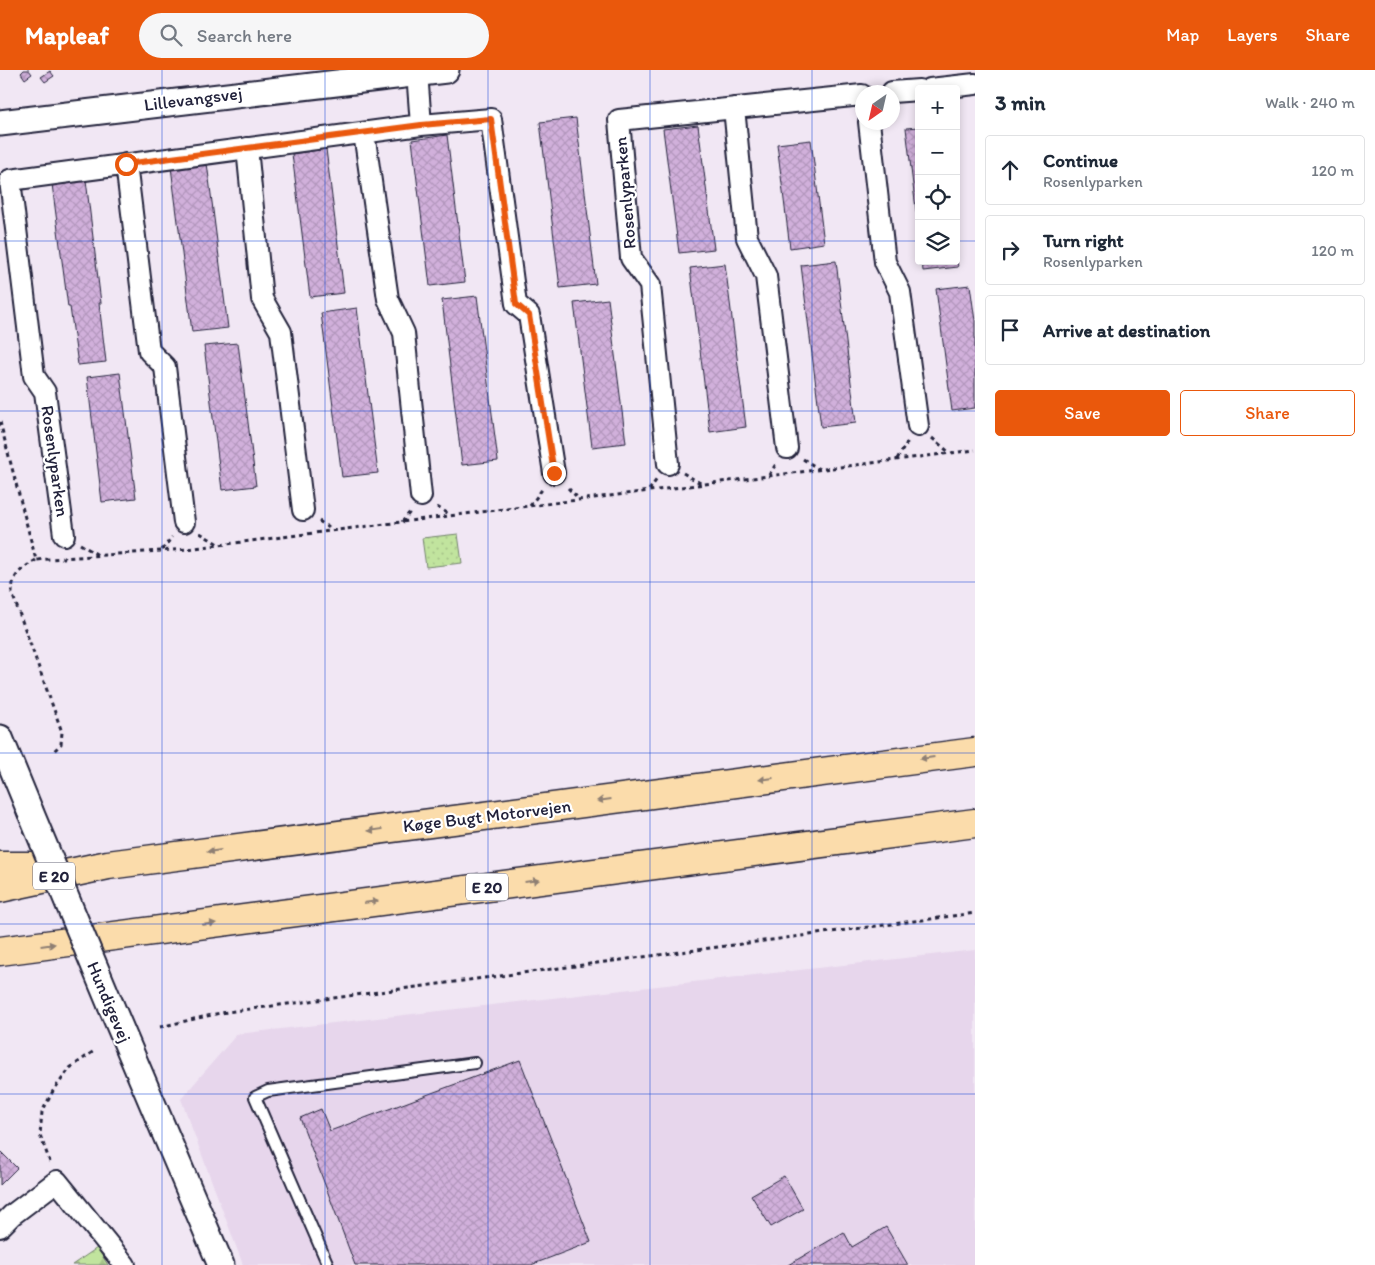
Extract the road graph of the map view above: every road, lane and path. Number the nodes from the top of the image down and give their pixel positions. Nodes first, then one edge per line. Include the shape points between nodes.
1 (446, 70) edge
2 (932, 70) edge
3 (417, 72) junction
4 (975, 84) edge
5 (932, 85) edge
6 (960, 86) edge
7 (915, 90) edge
8 (900, 91) edge
9 (855, 97) edge
10 (734, 108) junction
11 (0, 123) edge
12 (421, 125) junction
13 (870, 130) edge
14 (364, 133) junction
15 (247, 148) junction
16 (126, 164) junction
17 (0, 422) edge
18 (918, 426) dead end
19 (787, 448) dead end
20 (975, 450) edge
21 (668, 464) dead end
22 (554, 473) dead end
23 (421, 496) dead end
24 (302, 510) dead end
25 (184, 522) dead end
26 (64, 534) dead end
27 (36, 560) junction
28 (0, 738) edge
29 (975, 752) edge
30 (52, 753) dead end
31 (975, 823) edge
32 (108, 865) junction
33 (0, 866) edge
34 (0, 888) edge
35 (975, 913) edge
36 (0, 951) edge
37 (160, 1026) dead end
38 (94, 1051) dead end
39 (475, 1063) dead end
40 (57, 1181) junction
41 (0, 1227) edge
42 (125, 1265) edge
43 (221, 1265) edge
44 (328, 1265) edge

1 - 3 street, Lillevangsvej
2 - 5 street
3 - 11 street, Lillevangsvej
3 - 12 street
4 - 6 street
7 - 8 street
9 - 10 street, Rosenlyparken
10 - 19 street via 747,238 766,276
10 - 21 street, Rosenlyparken via 619,120 631,258 650,285
12 - 14 street, Rosenlyparken
12 - 22 street, Rosenlyparken via 491,119 516,304 529,315
13 - 18 street via 885,262 900,292
14 - 15 street, Rosenlyparken
14 - 23 street via 388,299 404,333
15 - 16 street, Rosenlyparken
15 - 24 street via 262,299 281,332
16 - 25 street via 149,351 165,367
16 - 26 street, Rosenlyparken via 10,180 34,376 46,392
17 - 27 path
20 - 27 path via 187,549
27 - 30 path via 19,571 12,582 12,593 62,732 61,744
28 - 43 street, Hundigevej, bridge
29 -> 32 highway, Køge Bugt Motorvejen / E 20
36 -> 31 highway, E 20
32 - 33 highway
32 - 34 highway, Køge Bugt Motorvejen / E 20
35 - 37 path via 230,1012
38 - 40 path via 70,1068 42,1112 40,1135
39 - 44 lane via 268,1091 255,1097
40 - 41 street
40 - 42 street

